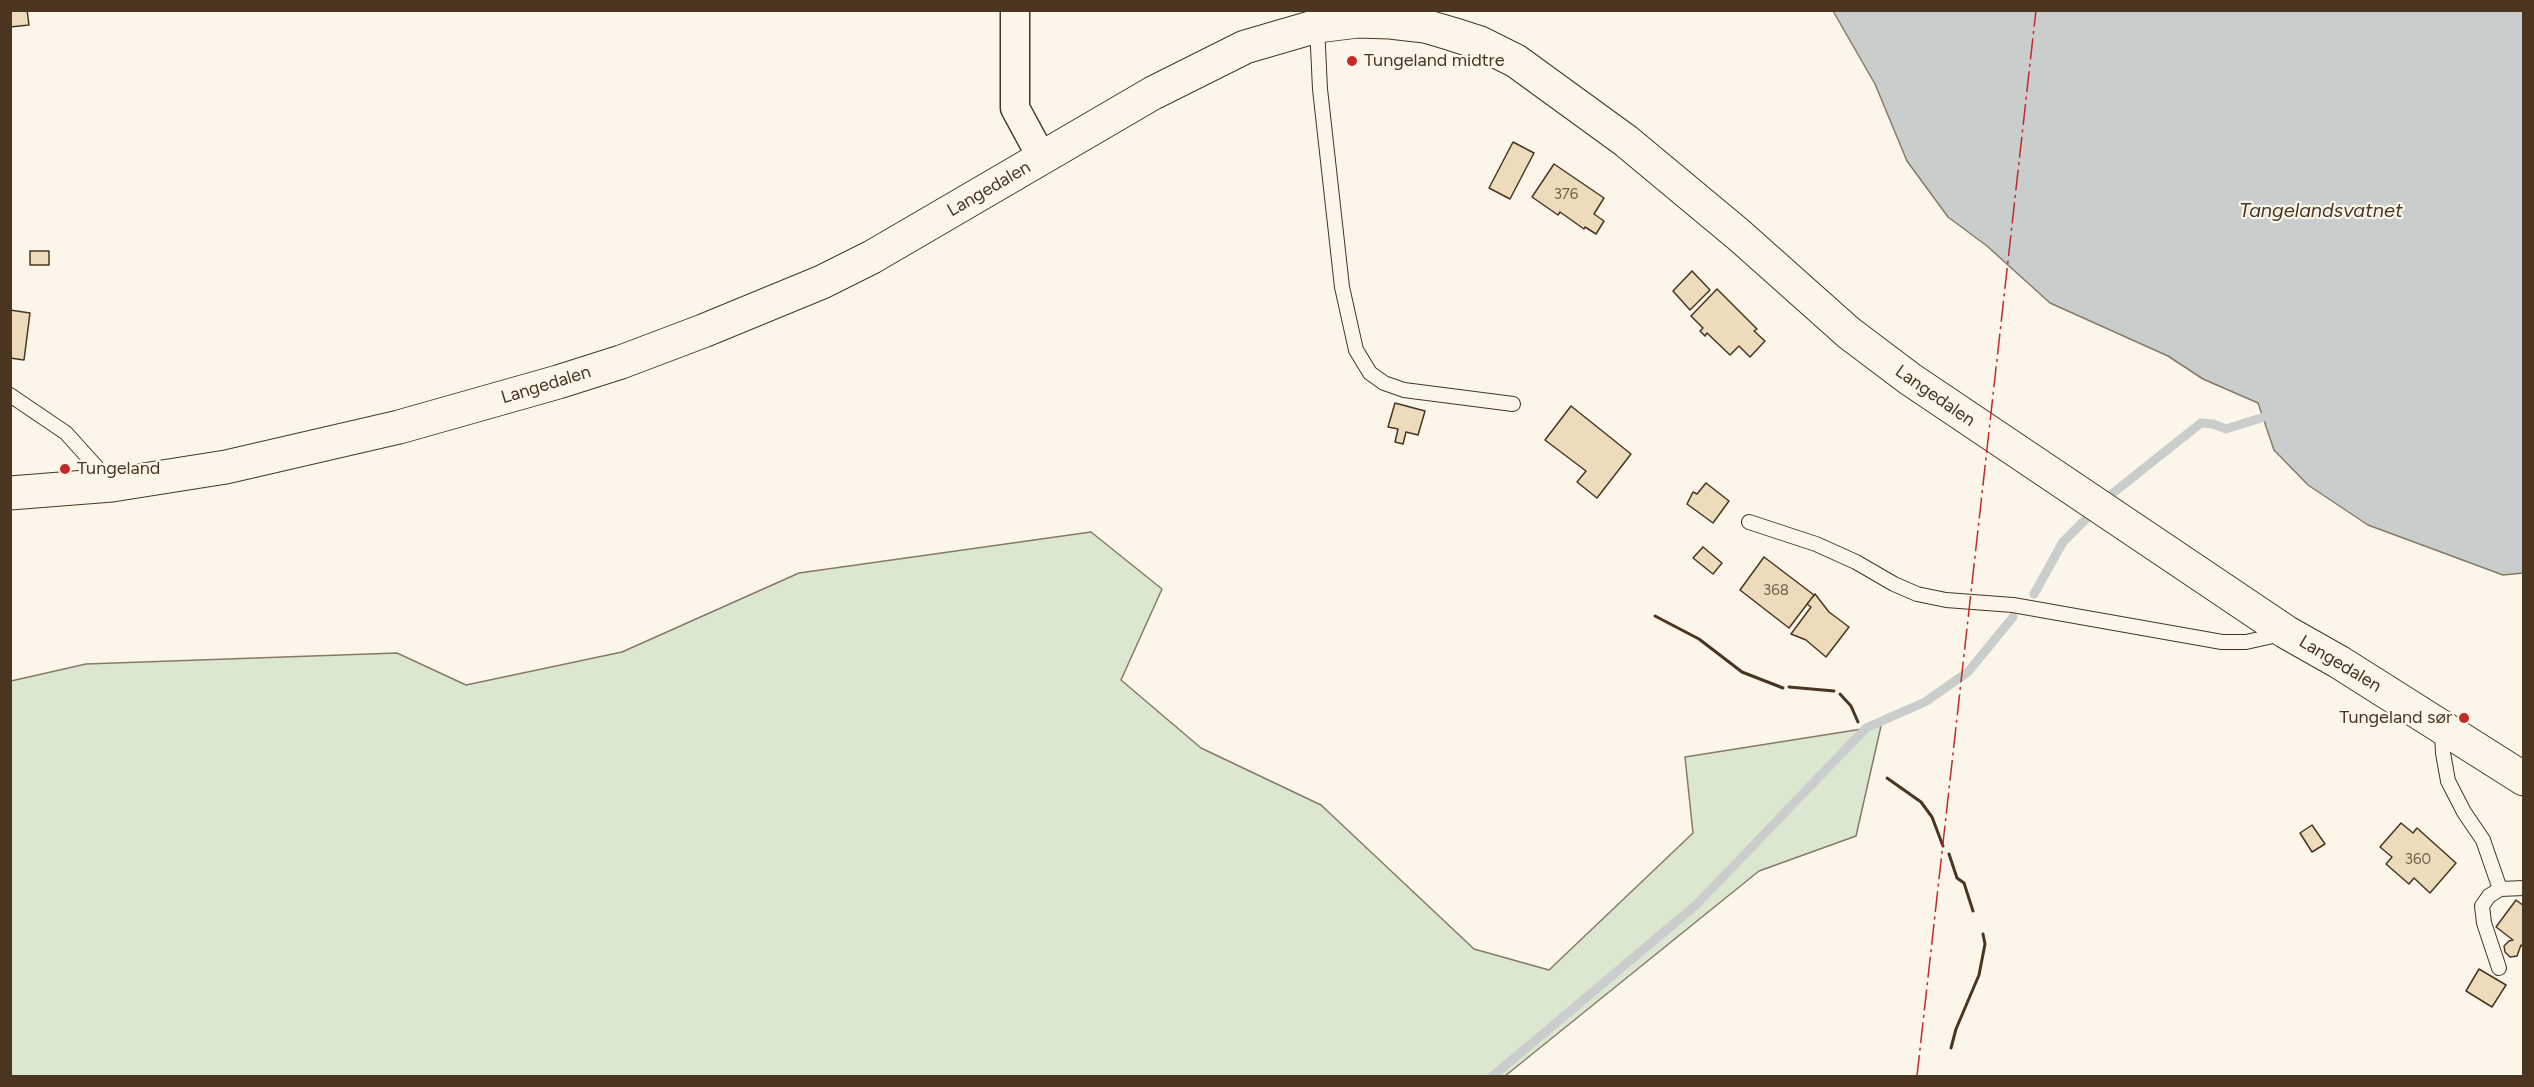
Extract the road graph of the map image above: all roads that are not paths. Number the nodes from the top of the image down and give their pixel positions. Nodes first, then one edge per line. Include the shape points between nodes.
1 (1015, 10) edge
2 (1357, 16) edge
3 (1317, 26) junction
4 (1042, 158) junction
5 (10, 395) edge
6 (1514, 404) dead end
7 (112, 485) junction
8 (10, 494) edge
9 (1749, 522) dead end
10 (2286, 632) junction
11 (2442, 728) junction
12 (2523, 779) edge
13 (2523, 888) edge
14 (2500, 889) junction
15 (2499, 968) dead end

1 - 4 street, Langedalen via 1015,108
2 - 3 main road, Langedalen
2 - 10 main road, Langedalen via 1425,26 1480,43 1516,62 1626,141 1910,380
3 - 4 main road, Langedalen via 1245,47 1213,62
3 - 6 lane via 1320,89 1342,287 1356,350 1370,373 1404,390
4 - 7 main road, Langedalen via 822,282 621,362 399,427 226,467
5 - 7 lane via 66,433
7 - 8 main road, Langedalen
9 - 10 lane via 1816,544 1917,594 1946,600 2013,605 2222,642 2246,642
10 - 11 main road, Langedalen
11 - 12 main road, Langedalen
11 - 14 lane via 2448,781 2483,840
13 - 14 lane
14 - 15 lane via 2488,896 2482,906

